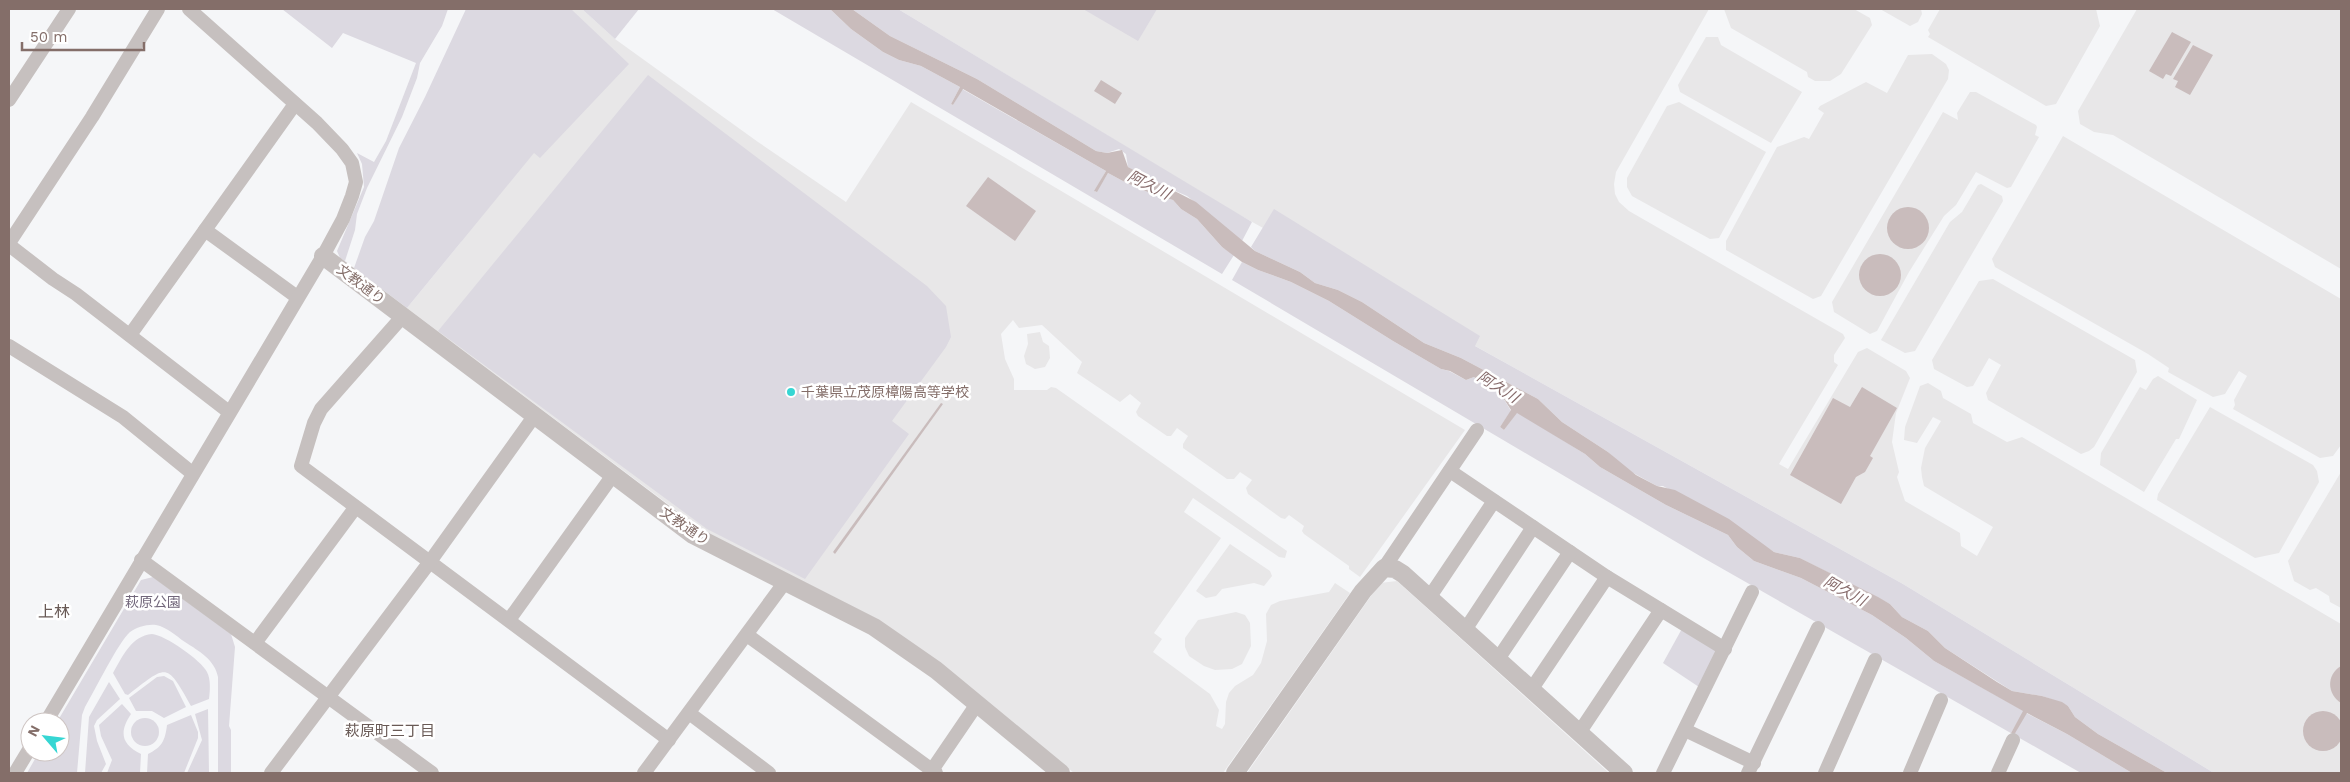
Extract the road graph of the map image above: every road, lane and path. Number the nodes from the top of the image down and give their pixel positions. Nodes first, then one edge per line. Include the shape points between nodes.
1 (69, 9) edge
2 (158, 9) edge
3 (189, 9) edge
4 (9, 100) edge
5 (295, 104) junction
6 (205, 230) junction
7 (9, 244) edge
8 (323, 256) junction
9 (297, 297) junction
10 (403, 316) junction
11 (130, 335) junction
12 (9, 346) edge
13 (229, 412) junction
14 (535, 415) junction
15 (1477, 430) dead end
16 (1450, 471) junction
17 (192, 474) junction
18 (613, 475) junction
19 (1494, 500) junction
20 (355, 508) junction
21 (1533, 527) junction
22 (1570, 552) junction
23 (140, 560) junction
24 (429, 563) junction
25 (1384, 568) junction
26 (1607, 577) junction
27 (786, 582) junction
28 (1752, 592) dead end
29 (1429, 598) junction
30 (1661, 610) junction
31 (509, 620) junction
32 (1818, 628) dead end
33 (1465, 630) junction
34 (746, 634) junction
35 (255, 643) junction
36 (1725, 649) junction
37 (1498, 659) junction
38 (1875, 660) dead end
39 (1531, 690) junction
40 (329, 697) junction
41 (1941, 700) dead end
42 (977, 704) junction
43 (52, 712) edge
44 (689, 713) junction
45 (1685, 730) junction
46 (1578, 733) junction
47 (669, 740) junction
48 (2013, 740) dead end
49 (22, 762) edge
50 (1751, 768) edge
51 (933, 772) edge
52 (15, 773) edge
53 (271, 773) edge
54 (432, 773) edge
55 (644, 773) edge
56 (769, 773) edge
57 (1061, 773) edge
58 (1235, 773) edge
59 (1624, 773) edge
60 (1663, 773) edge
61 (1825, 773) edge
62 (1910, 773) edge
63 (1998, 773) edge

1 - 4 street
2 - 7 street
3 - 5 street
5 - 6 street
5 - 8 street via 342,149 352,164 356,182 343,219
6 - 9 street
6 - 11 street
7 - 11 street
8 - 9 street
8 - 10 street, 文教通り
9 - 13 street
10 - 14 street, 文教通り
10 - 20 street via 322,409 314,422 301,466
11 - 13 street
12 - 17 street via 123,417
13 - 17 street
14 - 18 street, 文教通り
14 - 24 street
15 - 16 street
16 - 19 street
16 - 25 street
17 - 23 street
18 - 27 street, 文教通り via 693,535
18 - 31 street
19 - 21 street
19 - 29 street
20 - 24 street
20 - 35 street
21 - 22 street
21 - 33 street
22 - 26 street
22 - 37 street
23 - 35 street
23 - 43 street
24 - 31 street
24 - 40 street
25 - 29 street via 1395,569
25 - 58 street via 1363,591
26 - 30 street
26 - 39 street
27 - 34 street
27 - 42 street, 文教通り via 874,627 936,670
28 - 36 street
29 - 33 street
30 - 36 street
30 - 46 street
31 - 47 street
32 - 50 street
33 - 37 street
34 - 44 street
34 - 51 street
35 - 40 street
36 - 45 street
37 - 39 street
38 - 61 street
39 - 46 street
40 - 53 street
40 - 54 street
41 - 62 street
42 - 51 street
42 - 57 street, 文教通り
44 - 47 street
44 - 56 street
45 - 50 street
45 - 60 street
46 - 59 street
47 - 55 street
48 - 63 street
49 - 52 street

